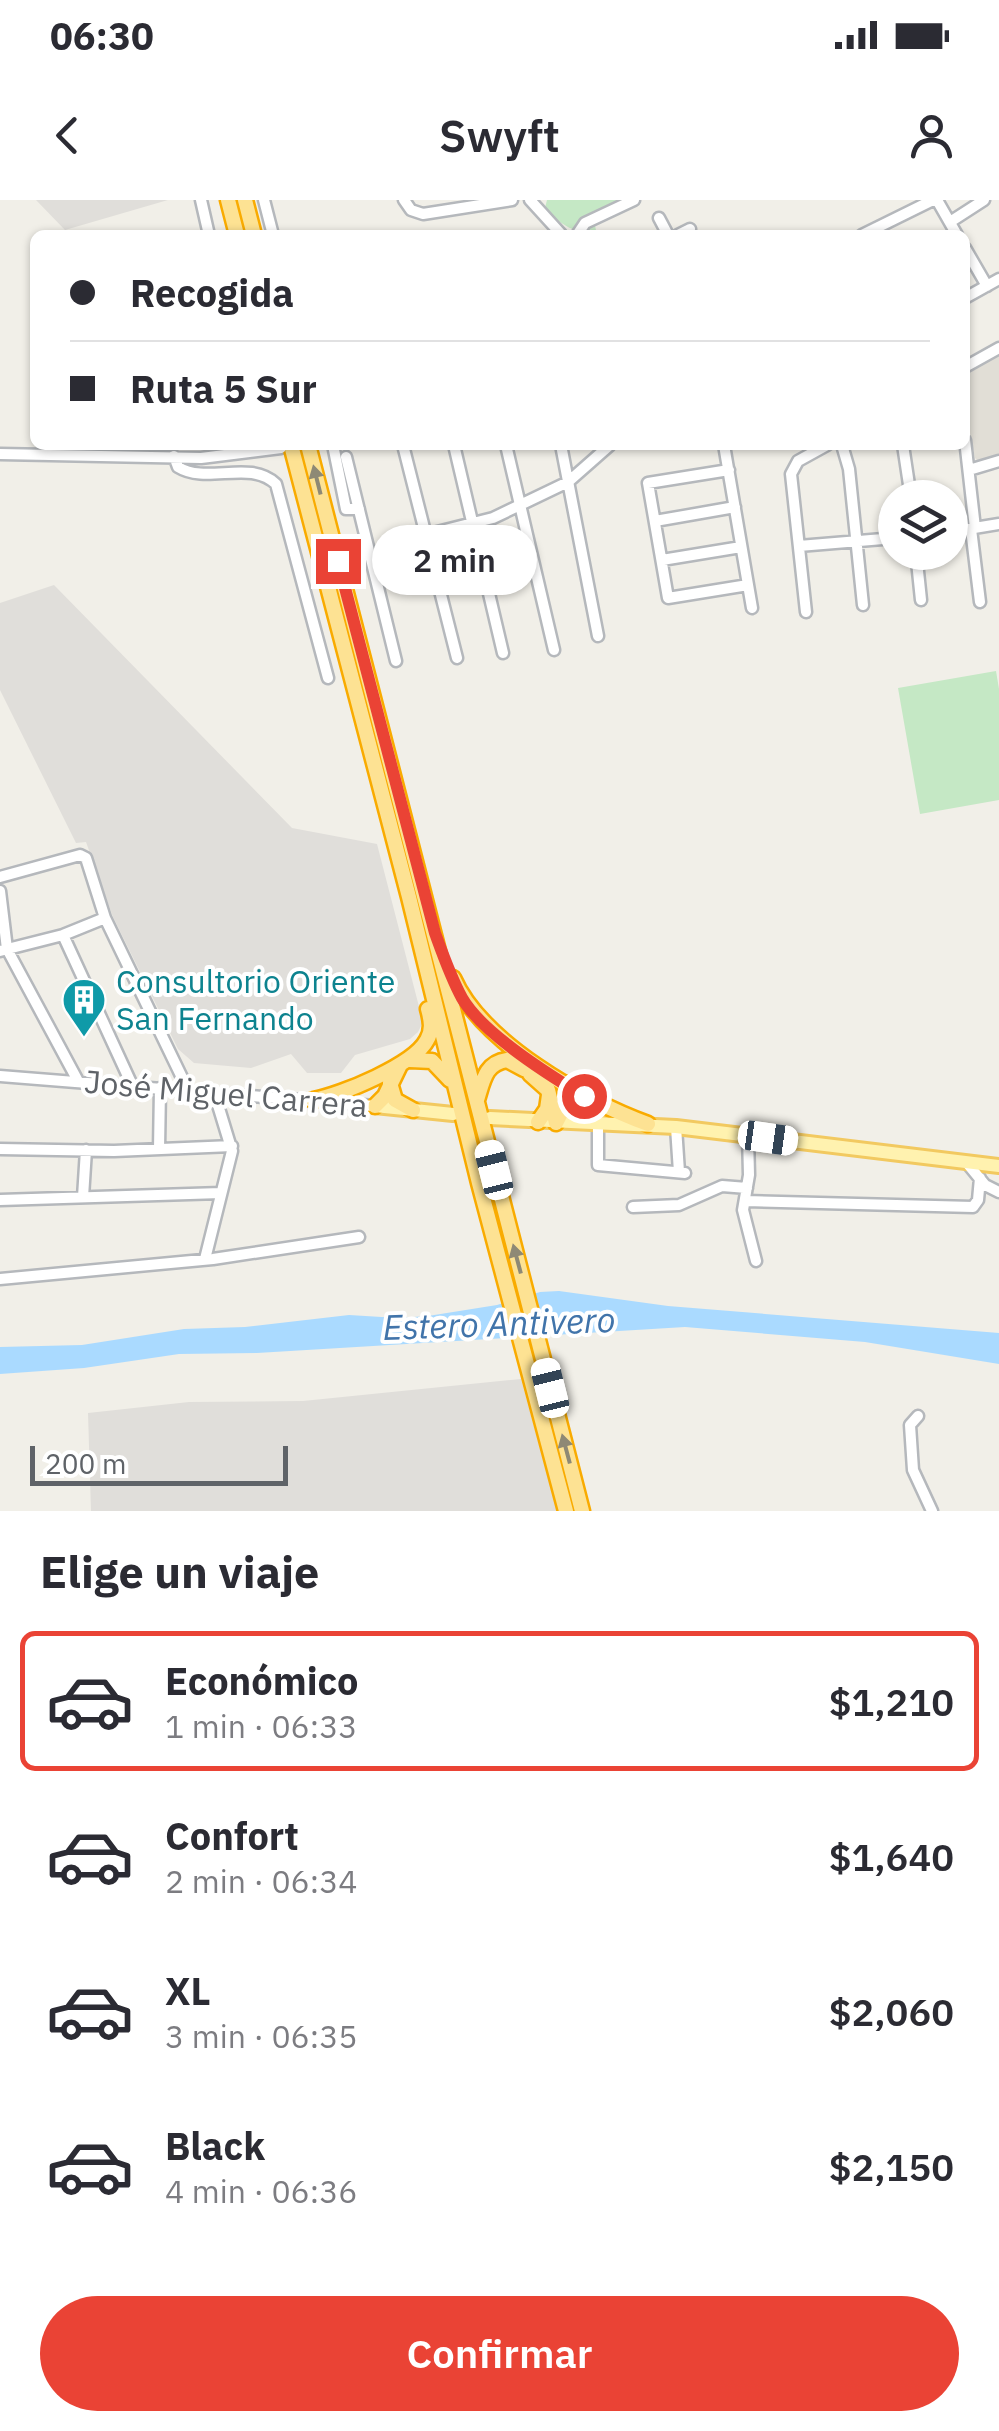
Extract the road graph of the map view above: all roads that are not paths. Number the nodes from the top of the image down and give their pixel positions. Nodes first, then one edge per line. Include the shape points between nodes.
1 (201, 200) edge
2 (228, 200) edge
3 (245, 200) edge
4 (264, 200) edge
5 (512, 200) edge
6 (530, 200) edge
7 (634, 200) edge
8 (935, 200) edge
9 (984, 200) edge
10 (407, 205) edge
11 (660, 218) dead end
12 (950, 222) junction
13 (208, 230) edge
14 (236, 230) edge
15 (253, 230) edge
16 (272, 230) edge
17 (558, 230) edge
18 (580, 230) edge
19 (666, 230) edge
20 (872, 230) edge
21 (955, 230) edge
22 (970, 257) edge
23 (999, 279) edge
24 (987, 286) junction
25 (970, 295) edge
26 (999, 348) edge
27 (970, 364) edge
28 (146, 450) edge
29 (263, 450) edge
30 (287, 450) edge
31 (314, 450) edge
32 (337, 450) edge
33 (404, 450) edge
34 (455, 450) edge
35 (507, 450) edge
36 (562, 450) edge
37 (604, 450) edge
38 (725, 450) edge
39 (818, 450) edge
40 (843, 450) edge
41 (905, 450) edge
42 (966, 450) edge
43 (0, 454) edge
44 (174, 456) junction
45 (346, 457) dead end
46 (999, 461) edge
47 (728, 470) junction
48 (969, 470) junction
49 (908, 480) edge
50 (568, 482) junction
51 (519, 504) junction
52 (735, 507) junction
53 (359, 508) junction
54 (655, 521) junction
55 (473, 524) junction
56 (999, 524) edge
57 (973, 529) junction
58 (968, 530) edge
59 (425, 535) junction
60 (878, 540) edge
61 (857, 542) junction
62 (799, 546) junction
63 (742, 547) junction
64 (662, 560) junction
65 (918, 570) edge
66 (748, 585) junction
67 (921, 600) dead end
68 (980, 602) dead end
69 (863, 605) dead end
70 (752, 608) dead end
71 (806, 612) dead end
72 (598, 636) dead end
73 (554, 650) dead end
74 (503, 654) dead end
75 (457, 658) dead end
76 (396, 661) dead end
77 (328, 678) dead end
78 (0, 877) edge
79 (0, 892) edge
80 (409, 897) junction
81 (105, 918) junction
82 (435, 933) junction
83 (63, 935) junction
84 (3, 950) edge
85 (405, 1062) junction
86 (0, 1076) edge
87 (386, 1077) junction
88 (78, 1081) junction
89 (564, 1084) junction
90 (132, 1086) junction
91 (160, 1088) junction
92 (188, 1090) junction
93 (456, 1090) junction
94 (214, 1092) junction
95 (550, 1094) junction
96 (313, 1100) junction
97 (476, 1101) junction
98 (375, 1106) junction
99 (413, 1110) junction
100 (452, 1114) dead end
101 (490, 1118) dead end
102 (538, 1122) junction
103 (556, 1123) junction
104 (598, 1123) junction
105 (648, 1124) junction
106 (676, 1127) junction
107 (748, 1135) junction
108 (232, 1146) junction
109 (0, 1149) edge
110 (159, 1149) junction
111 (86, 1150) junction
112 (989, 1170) edge
113 (748, 1188) junction
114 (998, 1191) edge
115 (222, 1194) junction
116 (83, 1197) junction
117 (0, 1200) edge
118 (746, 1201) junction
119 (633, 1208) dead end
120 (359, 1237) dead end
121 (205, 1258) junction
122 (756, 1262) dead end
123 (0, 1278) edge
124 (918, 1416) dead end
125 (566, 1511) edge
126 (582, 1511) edge
127 (932, 1511) edge

1 - 13 street
2 - 14 highway
3 - 15 highway
4 - 16 street
5 - 10 street via 428,214
6 - 17 street
7 - 18 street
8 - 12 street
8 - 20 street
9 - 12 street
11 - 19 street
12 - 21 street
22 - 24 street
23 - 24 street
24 - 25 street
26 - 27 street
28 - 43 street
28 - 44 street
29 - 44 street
30 - 80 highway
82 -> 31 highway
32 - 53 street via 346,510
33 - 59 street
34 - 55 street
35 - 51 street
36 - 50 street
37 - 50 street
38 - 47 street
39 - 62 street via 791,474
40 - 61 street
41 - 49 street
42 - 48 street
44 - 77 street via 192,474 260,474 276,484
45 - 53 street
46 - 48 street
47 - 52 street
47 - 54 street via 648,483
48 - 57 street
50 - 51 street
50 - 72 street
51 - 55 street
51 - 73 street
52 - 54 street
52 - 63 street
53 - 76 street
54 - 64 street
55 - 59 street
55 - 74 street
56 - 57 street
57 - 58 street
57 - 68 street
59 - 75 street
60 - 61 street
61 - 62 street
61 - 69 street
62 - 71 street
63 - 64 street
63 - 66 street
64 - 66 street via 668,598
65 - 67 street
66 - 70 street
78 - 81 street via 80,854
79 - 84 street
80 - 85 highway via 431,1029
80 - 93 highway
81 - 83 street
81 - 92 street
82 - 89 highway via 477,1018
82 - 97 highway
83 - 84 street
83 - 90 street
84 - 88 street
85 - 87 highway
85 - 93 highway via 437,1064
86 - 88 street, José Miguel Carrera
87 - 96 highway
87 - 98 highway
87 - 99 highway via 395,1100
88 - 90 street, José Miguel Carrera
89 - 103 highway via 567,1102
89 - 105 highway
90 - 91 street, José Miguel Carrera
91 - 92 street, José Miguel Carrera
91 - 110 street
92 - 94 street, José Miguel Carrera
93 - 125 highway
94 - 96 street, José Miguel Carrera
94 - 108 street
95 - 97 highway via 507,1060 485,1074
95 - 102 highway
95 - 103 highway
96 - 98 street, José Miguel Carrera
126 -> 97 highway
98 - 99 main road, José Miguel Carrera
99 - 100 main road, José Miguel Carrera
101 - 102 main road
102 - 103 main road
103 - 104 main road
104 - 105 main road
104 - 106 street via 598,1166 682,1173
105 - 106 main road
106 - 107 main road
107 - 112 main road
107 - 113 street
108 - 110 street
108 - 115 street
109 - 111 street
110 - 111 street
111 - 116 street
112 - 114 street
112 - 118 street via 973,1207
113 - 118 street
113 - 119 street via 722,1186 679,1205
115 - 116 street
115 - 121 street
116 - 117 street
118 - 122 street
120 - 121 street
121 - 123 street
124 - 127 street via 910,1425 913,1470

